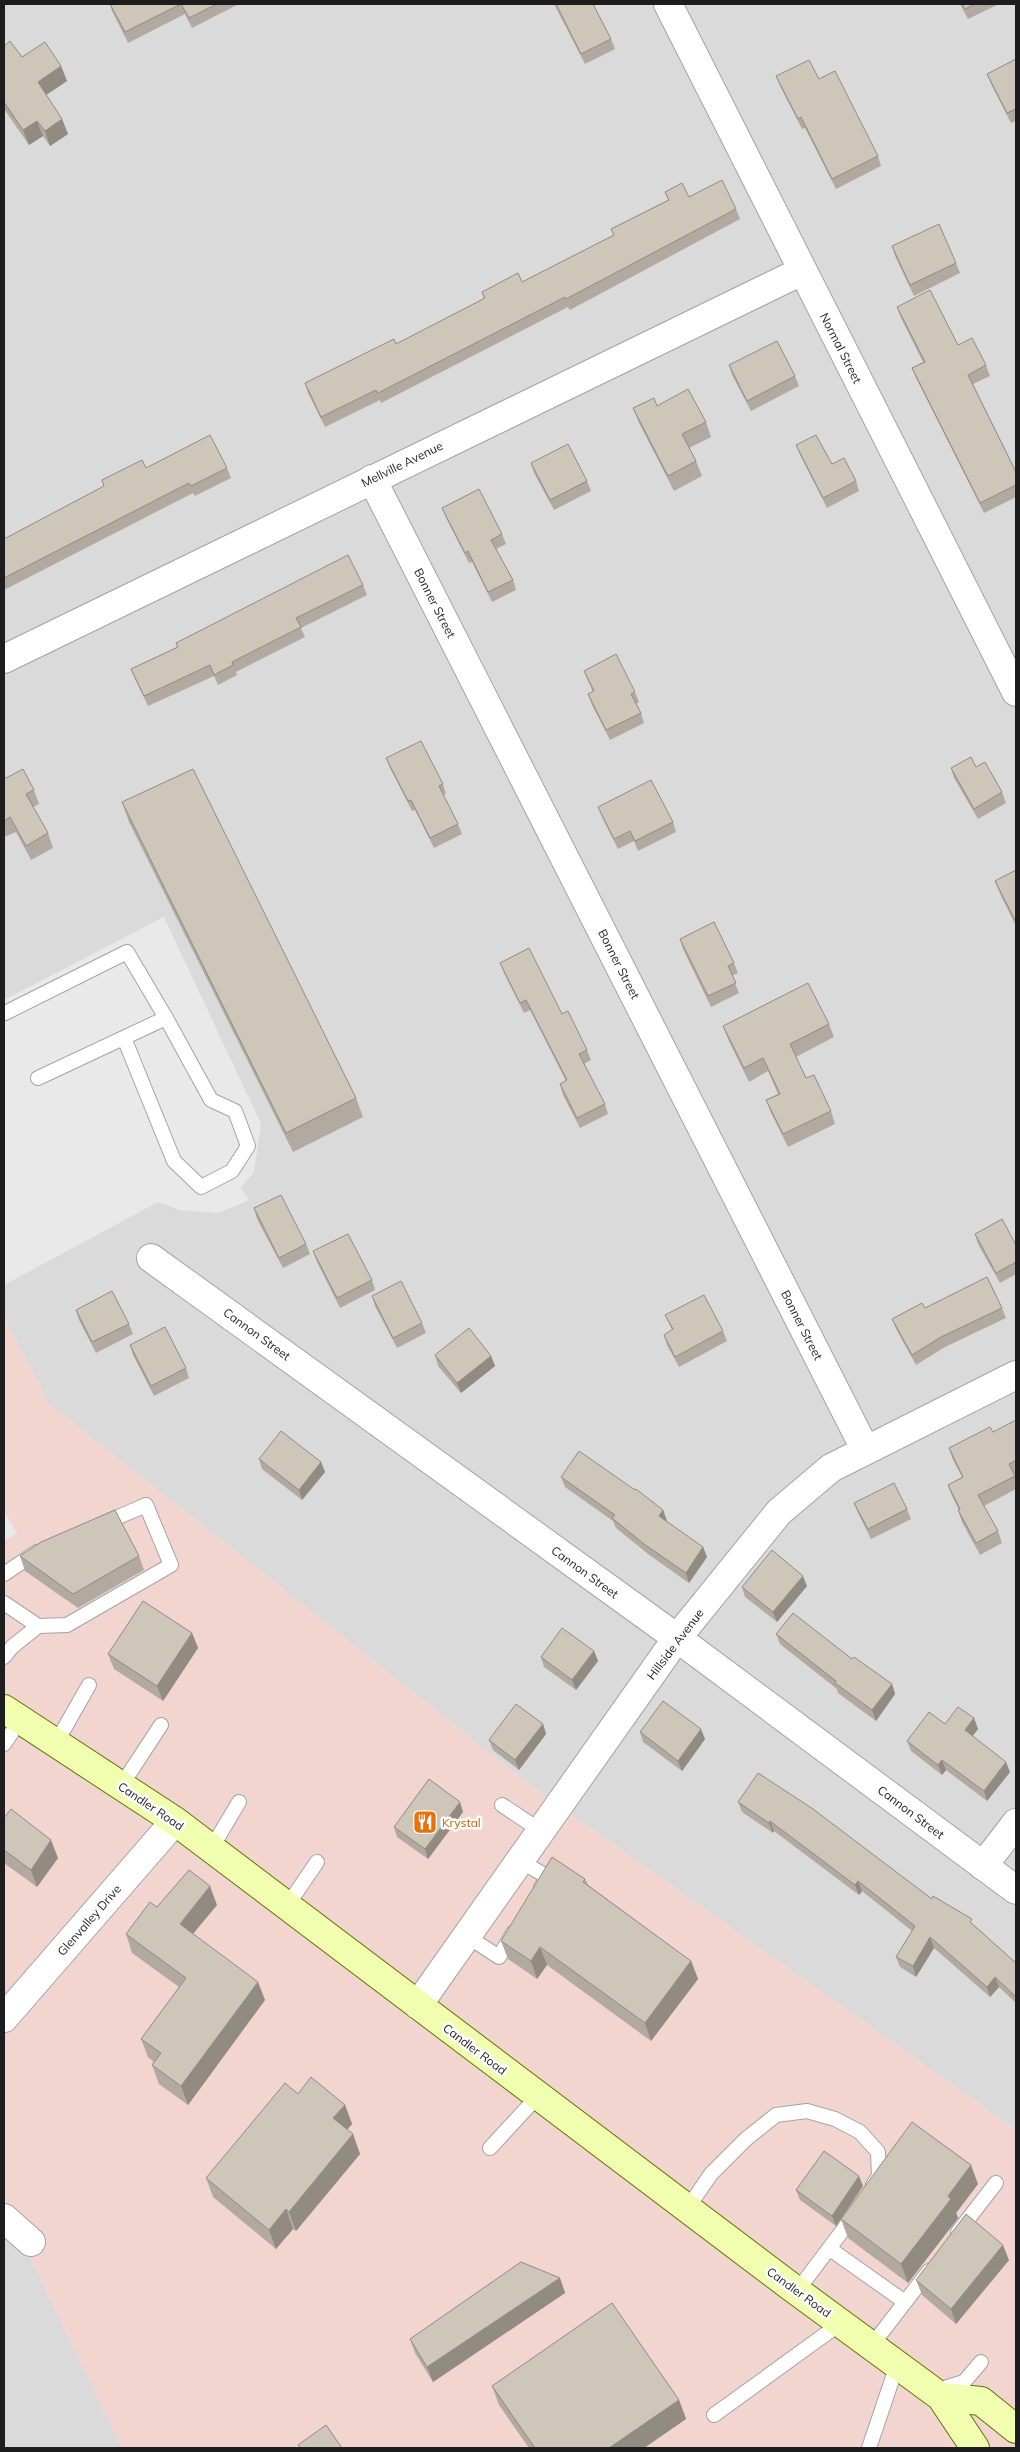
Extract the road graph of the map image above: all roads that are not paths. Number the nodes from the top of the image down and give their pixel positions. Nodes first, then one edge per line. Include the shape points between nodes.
1 (668, 4) edge
2 (802, 271) junction
3 (372, 478) junction
4 (4, 659) edge
5 (1016, 692) edge
6 (4, 1013) edge
7 (166, 1018) junction
8 (124, 1038) junction
9 (38, 1078) dead end
10 (151, 1258) dead end
11 (1016, 1375) edge
12 (865, 1449) junction
13 (85, 1531) edge
14 (50, 1545) edge
15 (4, 1574) edge
16 (4, 1603) edge
17 (38, 1626) junction
18 (677, 1638) junction
19 (4, 1657) edge
20 (89, 1685) dead end
21 (12, 1714) edge
22 (161, 1725) dead end
23 (56, 1743) junction
24 (4, 1744) edge
25 (121, 1786) junction
26 (239, 1802) dead end
27 (502, 1804) dead end
28 (175, 1821) junction
29 (1016, 1823) edge
30 (541, 1831) junction
31 (210, 1848) junction
32 (520, 1861) junction
33 (317, 1862) dead end
34 (983, 1866) junction
35 (1016, 1890) edge
36 (533, 1901) edge
37 (287, 1906) junction
38 (518, 1925) edge
39 (467, 1936) junction
40 (418, 2005) junction
41 (4, 2018) edge
42 (538, 2096) junction
43 (490, 2148) dead end
44 (996, 2183) dead end
45 (687, 2209) junction
46 (4, 2218) edge
47 (31, 2242) dead end
48 (950, 2242) edge
49 (830, 2249) junction
50 (939, 2258) edge
51 (797, 2292) junction
52 (905, 2302) junction
53 (841, 2322) junction
54 (872, 2345) junction
55 (981, 2362) dead end
56 (897, 2365) junction
57 (937, 2395) junction
58 (714, 2415) dead end
59 (1016, 2429) edge
60 (869, 2448) edge
61 (975, 2448) edge

1 - 2 street, Normal Street
2 - 3 street, Mellville Avenue
2 - 5 street, Normal Street
3 - 4 street, Mellville Avenue
3 - 12 street, Bonner Street
6 - 7 lane via 127,952
7 - 8 lane
7 - 8 lane via 211,1100 235,1111 248,1146 232,1171 201,1188 174,1161
8 - 9 lane
10 - 18 street, Cannon Street
11 - 12 street, Hillside Avenue
12 - 18 street, Hillside Avenue via 831,1468 779,1512
13 - 17 lane via 146,1506 170,1565 67,1625
14 - 15 lane
16 - 17 lane
17 - 19 lane
18 - 30 street, Hillside Avenue
18 - 34 street, Cannon Street
20 - 23 lane
21 - 23 main road, Candler Road
21 - 24 lane
22 - 25 lane
23 - 25 main road, Candler Road
25 - 28 main road, Candler Road
26 - 31 lane
27 - 30 lane
28 - 31 main road, Candler Road
28 - 41 street, Glenvalley Drive
29 - 34 street
30 - 32 street, Hillside Avenue
31 - 37 main road, Candler Road
32 - 36 lane via 548,1877
32 - 39 street, Hillside Avenue
33 - 37 lane
34 - 35 street, Cannon Street
37 - 40 main road, Candler Road
38 - 39 lane via 499,1957
39 - 40 street, Hillside Avenue
40 - 42 main road, Candler Road
42 - 43 lane
42 - 45 main road, Candler Road
44 - 48 lane
45 - 49 lane via 711,2174 746,2138 776,2115 807,2111 835,2119 860,2132 878,2152 879,2176
45 - 51 main road, Candler Road
46 - 47 street
49 - 51 lane
49 - 52 lane
50 - 52 lane
51 - 53 main road, Candler Road
52 - 54 lane
53 - 54 main road, Candler Road
53 - 58 lane
54 - 56 main road, Candler Road
55 - 57 lane via 964,2382
56 - 57 main road, Candler Road
56 - 60 lane
57 - 59 main road via 981,2401
57 - 61 main road, Candler Road

